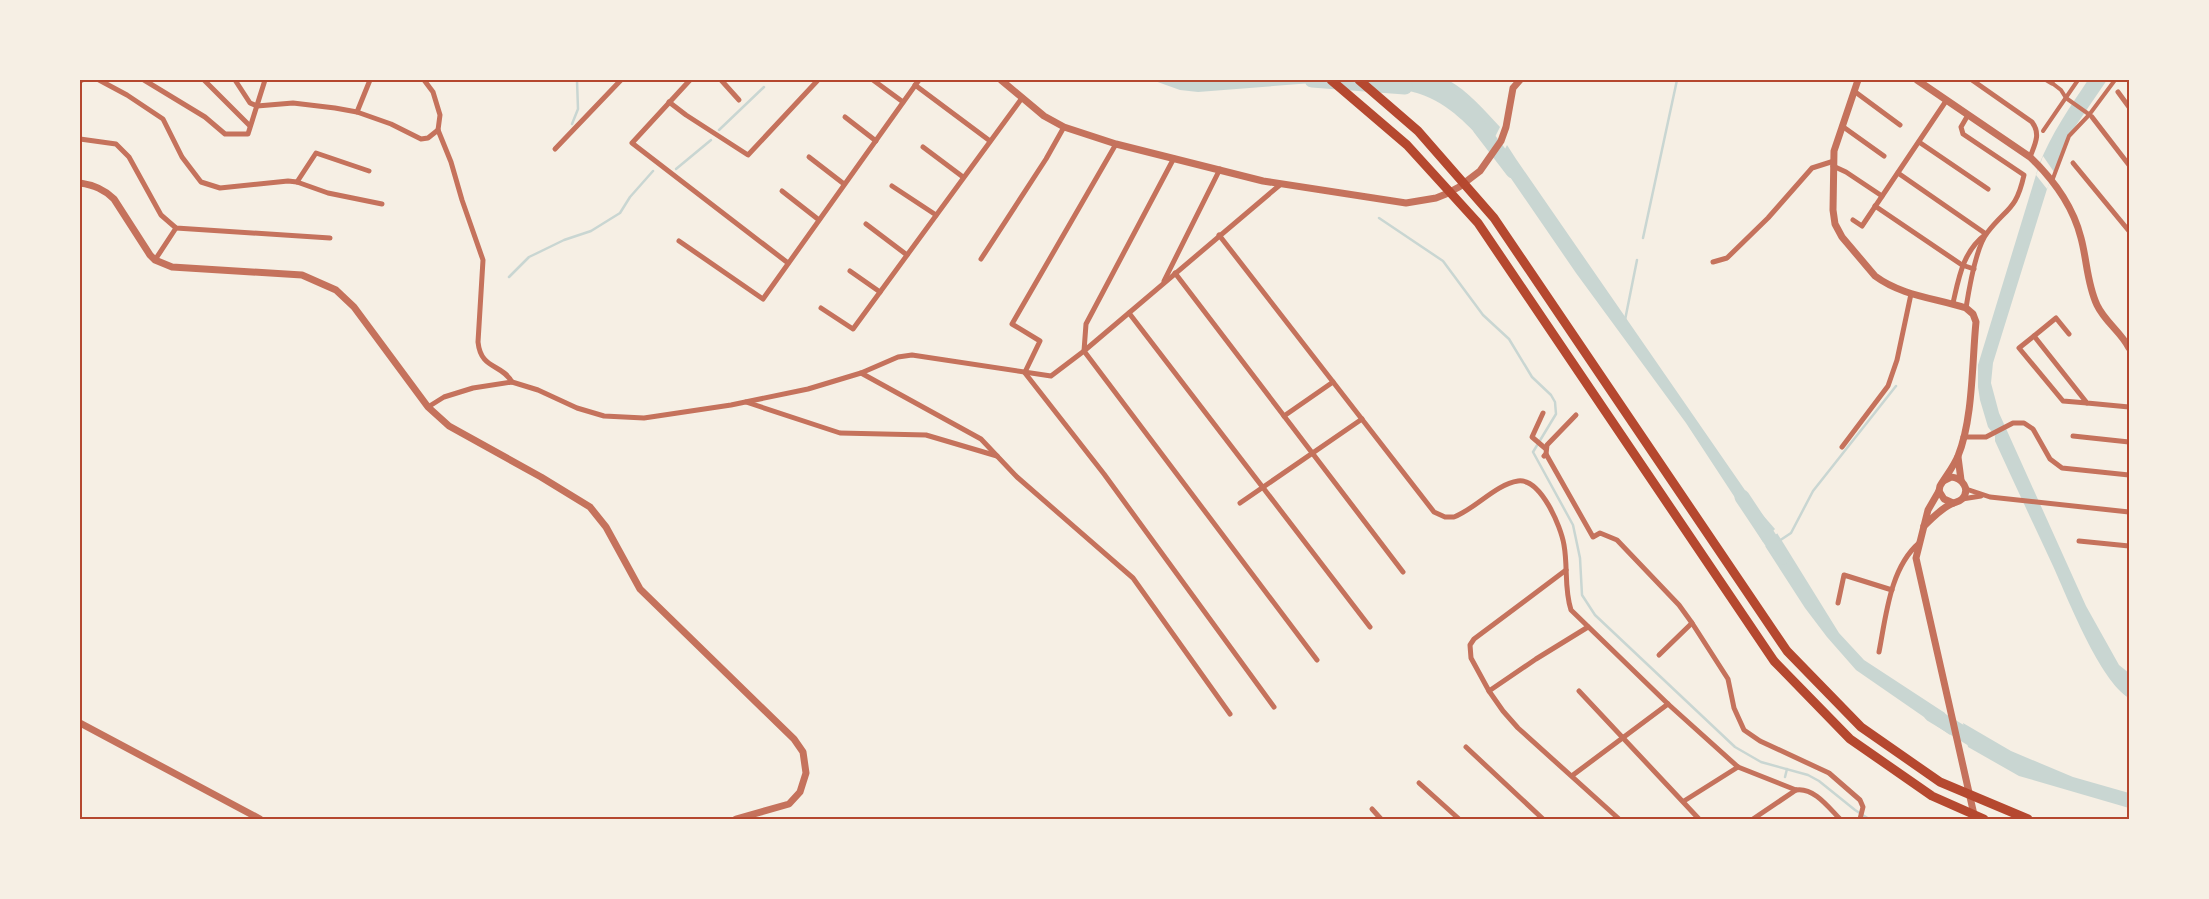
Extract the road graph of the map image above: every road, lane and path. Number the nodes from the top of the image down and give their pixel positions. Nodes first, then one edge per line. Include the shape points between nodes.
1 (99, 80) edge
2 (144, 80) edge
3 (204, 80) edge
4 (235, 80) edge
5 (266, 80) edge
6 (370, 80) edge
7 (424, 80) edge
8 (621, 80) edge
9 (690, 80) edge
10 (721, 80) edge
11 (818, 80) edge
12 (873, 80) edge
13 (1001, 80) edge
14 (1331, 80) edge
15 (1359, 80) edge
16 (1520, 80) edge
17 (1858, 80) edge
18 (1917, 80) edge
19 (1972, 80) edge
20 (1984, 80) edge
21 (2078, 80) edge
22 (2115, 80) edge
23 (917, 82) edge
24 (2049, 82) edge
25 (1512, 86) edge
26 (1980, 86) junction
27 (1854, 91) junction
28 (2118, 92) dead end
29 (1022, 98) junction
30 (2066, 98) junction
31 (739, 100) dead end
32 (1946, 100) junction
33 (669, 102) junction
34 (903, 102) junction
35 (257, 106) junction
36 (2129, 107) edge
37 (357, 112) junction
38 (1968, 115) junction
39 (2089, 115) junction
40 (845, 117) dead end
41 (1900, 125) dead end
42 (250, 126) junction
43 (1842, 126) junction
44 (1064, 127) junction
45 (438, 130) junction
46 (2043, 131) dead end
47 (80, 139) edge
48 (876, 141) junction
49 (990, 141) junction
50 (1919, 142) junction
51 (1116, 144) junction
52 (923, 147) dead end
53 (555, 149) dead end
54 (1884, 156) dead end
55 (809, 157) dead end
56 (2030, 157) junction
57 (1174, 158) junction
58 (2073, 163) dead end
59 (1834, 164) junction
60 (2129, 165) edge
61 (1220, 169) junction
62 (369, 171) dead end
63 (1898, 173) junction
64 (963, 177) junction
65 (2051, 181) junction
66 (297, 182) junction
67 (80, 183) edge
68 (844, 184) junction
69 (1281, 184) junction
70 (892, 186) dead end
71 (1988, 189) dead end
72 (782, 192) dead end
73 (1882, 196) junction
74 (382, 204) dead end
75 (1875, 206) junction
76 (936, 215) junction
77 (819, 220) junction
78 (1852, 220) dead end
79 (866, 224) dead end
80 (176, 228) junction
81 (2129, 232) edge
82 (1986, 234) junction
83 (1219, 236) junction
84 (330, 238) dead end
85 (679, 241) dead end
86 (907, 255) junction
87 (981, 259) dead end
88 (155, 260) junction
89 (1713, 262) dead end
90 (788, 264) junction
91 (1962, 265) junction
92 (1974, 270) junction
93 (850, 271) dead end
94 (1175, 273) junction
95 (1162, 284) junction
96 (880, 292) junction
97 (1911, 294) junction
98 (1953, 304) junction
99 (821, 308) dead end
100 (1966, 308) junction
101 (1129, 313) junction
102 (2069, 334) dead end
103 (2034, 336) junction
104 (2128, 344) edge
105 (1084, 351) junction
106 (1025, 372) junction
107 (861, 373) junction
108 (512, 382) junction
109 (1333, 382) junction
110 (745, 402) junction
111 (2087, 403) junction
112 (428, 407) junction
113 (2129, 407) edge
114 (1543, 413) dead end
115 (1284, 416) junction
116 (1576, 416) dead end
117 (1362, 419) junction
118 (2073, 436) dead end
119 (1964, 437) junction
120 (2129, 442) edge
121 (1842, 446) dead end
122 (1544, 451) junction
123 (1312, 453) junction
124 (997, 456) junction
125 (1958, 456) junction
126 (2129, 475) edge
127 (1961, 480) junction
128 (1942, 482) junction
129 (1263, 487) junction
130 (1966, 489) junction
131 (1939, 491) junction
132 (1981, 496) junction
133 (1962, 499) junction
134 (1240, 502) dead end
135 (1953, 503) junction
136 (2129, 512) edge
137 (1923, 527) junction
138 (2078, 541) dead end
139 (1919, 543) junction
140 (2129, 546) edge
141 (1566, 570) junction
142 (1403, 572) dead end
143 (1892, 590) junction
144 (1838, 603) dead end
145 (1692, 623) junction
146 (1370, 627) dead end
147 (1588, 627) junction
148 (1879, 652) dead end
149 (1659, 655) dead end
150 (1317, 660) dead end
151 (1489, 691) junction
152 (1579, 691) dead end
153 (1668, 704) junction
154 (1274, 707) dead end
155 (1230, 714) dead end
156 (80, 723) edge
157 (1623, 737) junction
158 (1466, 747) dead end
159 (1738, 767) junction
160 (1573, 775) junction
161 (1419, 783) dead end
162 (1796, 790) junction
163 (1684, 802) junction
164 (1372, 809) dead end
165 (260, 819) edge
166 (736, 819) edge
167 (1381, 819) edge
168 (1460, 819) edge
169 (1543, 819) edge
170 (1619, 819) edge
171 (1699, 819) edge
172 (1752, 819) edge
173 (1840, 819) edge
174 (1860, 819) edge
175 (1975, 819) edge
176 (1984, 819) edge
177 (2028, 819) edge

1 - 66 street via 163,119 182,157 201,182 220,188
2 - 42 street via 205,117 225,134 248,134
3 - 42 street
4 - 35 street via 250,104
5 - 35 street
6 - 37 street
7 - 45 street via 433,92 440,115
8 - 53 street
9 - 33 street
10 - 31 street
11 - 33 street via 748,155
12 - 34 street
13 - 29 street
14 - 176 highway via 1407,145 1478,224 1774,661 1850,739 1932,796
15 - 177 highway via 1418,131 1494,218 1787,651 1861,727 1940,782
16 - 25 street
17 - 27 street
18 - 32 street
19 - 26 street
20 - 26 street
21 - 30 street
22 - 39 street
23 - 34 street
23 - 49 street
24 - 30 street
25 - 69 street via 1501,141 1480,171 1446,194 1406,203
26 - 56 street via 2036,127 2037,138
27 - 41 street
27 - 43 street
28 - 36 street
29 - 44 street
29 - 49 street
30 - 39 street
30 - 46 street
32 - 38 street
32 - 50 street
33 - 90 street via 632,142
34 - 48 street
35 - 37 street via 292,103
35 - 42 street
37 - 45 street via 421,139
38 - 56 street
38 - 82 street via 1961,127 1963,134 2024,175 2016,202
39 - 60 street
39 - 65 street via 2069,136
40 - 48 street
43 - 54 street
43 - 59 street via 1834,151
44 - 51 street
44 - 87 street
45 - 108 street via 452,162 483,260 479,352 483,361 508,375
47 - 80 street via 116,144 129,157 161,215
48 - 68 street
49 - 64 street
50 - 63 street
50 - 71 street
51 - 57 street
51 - 106 street via 1012,324 1040,341
52 - 64 street
55 - 68 street
56 - 65 street
57 - 61 street
57 - 105 street via 1086,324
58 - 81 street
59 - 73 street
59 - 89 street via 1812,168 1727,258
59 - 97 street via 1832,210 1842,237 1875,276
61 - 69 street
61 - 95 street
62 - 66 street via 316,153
63 - 73 street
63 - 82 street
64 - 76 street
65 - 104 street via 2075,219 2098,307
66 - 74 street via 328,193
67 - 88 street via 99,187 114,199
68 - 77 street
69 - 83 street
70 - 76 street
72 - 77 street
73 - 75 street
75 - 78 street via 1862,226
75 - 91 street
76 - 86 street
77 - 90 street
79 - 86 street
80 - 84 street
80 - 88 street
82 - 91 street via 1973,246
82 - 92 street
83 - 94 street
83 - 109 street
85 - 90 street via 763,299
86 - 96 street
88 - 112 street via 172,267 302,275 327,285 354,308
91 - 92 street
91 - 98 street
92 - 100 street
93 - 96 street
94 - 95 street
94 - 115 street
95 - 101 street
96 - 99 street via 853,329
97 - 98 street
97 - 121 street via 1888,386
98 - 100 street
100 - 119 street via 1976,322
101 - 105 street
101 - 129 street
102 - 103 street via 2056,318
103 - 111 street
103 - 111 street via 2019,348 2063,401
105 - 106 street via 1051,376
105 - 150 street
106 - 107 street via 912,355 898,357
106 - 154 street via 1104,474
107 - 110 street via 808,389
107 - 124 street via 981,439
108 - 110 street via 604,416 644,418
108 - 112 street via 473,388 444,397
109 - 115 street
109 - 117 street
110 - 124 street via 840,433 926,435
111 - 113 street
112 - 166 street via 449,426 590,506 606,527 640,590 794,739 803,752 806,773 800,792 789,804
114 - 122 street via 1532,433
115 - 123 street
116 - 122 street
117 - 123 street
117 - 141 street via 1431,509 1441,516 1458,515 1513,483 1527,482 1536,488 1542,494 1562,538
118 - 120 street
119 - 125 street
119 - 126 street via 1986,437 2019,422 2029,425 2050,459 2062,468
122 - 145 street via 1593,537 1600,533 1617,540
123 - 129 street
123 - 142 street
124 - 155 street via 1133,578
125 - 127 street
125 - 128 street
127 - 128 street via 1951,477
127 - 130 street
128 - 131 street
129 - 134 street
129 - 146 street
130 - 132 street
130 - 133 street
131 - 135 street via 1944,500
131 - 137 street
132 - 133 street
132 - 136 street
133 - 135 street
135 - 137 street
137 - 139 street
138 - 140 street
139 - 143 street via 1908,553
139 - 175 street via 1918,572 1943,669
141 - 147 street via 1566,596 1571,610
141 - 151 street via 1512,609 1470,645 1471,658
143 - 144 street via 1844,575
143 - 148 street
145 - 149 street
145 - 174 street via 1728,679 1734,708 1744,730 1829,773 1860,800 1863,807
147 - 151 street
147 - 153 street
151 - 160 street via 1518,728
152 - 157 street
153 - 157 street
153 - 159 street
156 - 165 street
157 - 160 street
157 - 163 street
158 - 169 street
159 - 162 street
159 - 163 street
160 - 170 street
161 - 168 street
162 - 172 street
162 - 173 street via 1816,795
163 - 171 street
164 - 167 street

